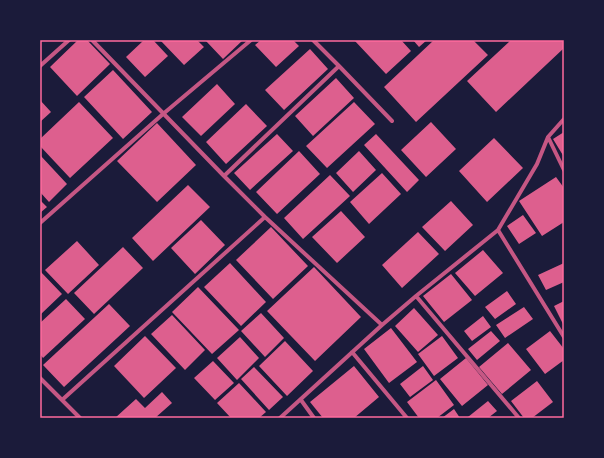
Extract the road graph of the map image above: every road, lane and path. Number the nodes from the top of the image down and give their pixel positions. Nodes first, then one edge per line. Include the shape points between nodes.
1 (69, 40) edge
2 (92, 40) edge
3 (251, 40) edge
4 (313, 40) edge
5 (40, 66) edge
6 (339, 66) junction
7 (164, 114) junction
8 (564, 119) edge
9 (392, 121) dead end
10 (548, 137) junction
11 (564, 170) edge
12 (224, 176) junction
13 (265, 217) junction
14 (40, 223) edge
15 (498, 230) junction
16 (416, 296) junction
17 (382, 325) junction
18 (564, 337) edge
19 (352, 352) junction
20 (40, 378) edge
21 (62, 400) junction
22 (301, 400) junction
23 (80, 418) edge
24 (280, 418) edge
25 (314, 418) edge
26 (407, 418) edge
27 (519, 418) edge

1 - 5 street
2 - 7 street
3 - 7 street
4 - 6 street
6 - 9 street
6 - 12 street
7 - 12 street
7 - 14 street
8 - 10 street
10 - 11 street
10 - 15 street via 537,164
12 - 13 street
13 - 17 street
13 - 21 street
15 - 16 street
15 - 18 street
16 - 17 street
16 - 27 street
17 - 19 street
19 - 22 street
19 - 26 street
20 - 21 street
21 - 23 street
22 - 24 street
22 - 25 street

